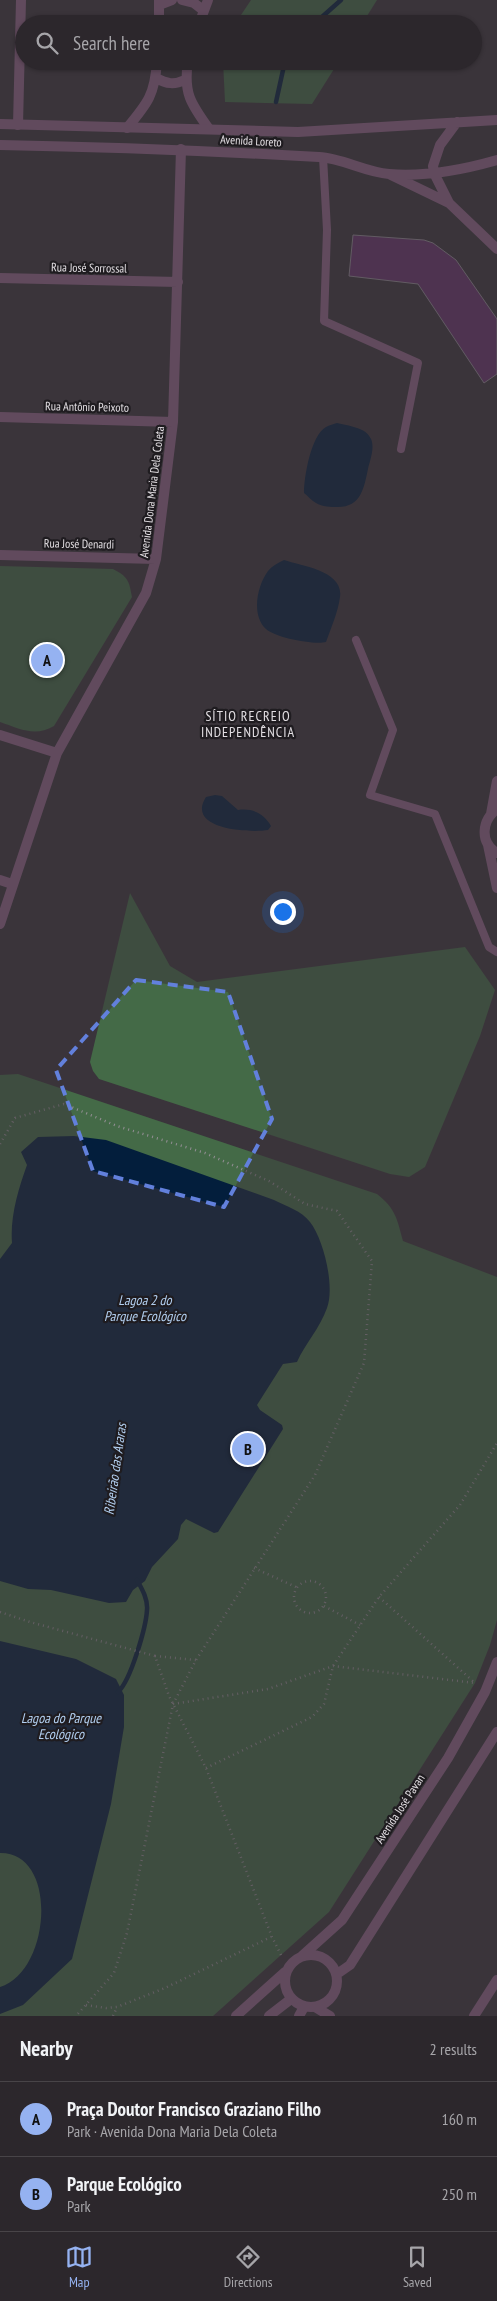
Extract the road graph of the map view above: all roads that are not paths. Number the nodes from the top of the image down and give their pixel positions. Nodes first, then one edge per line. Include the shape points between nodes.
1 (21, 0) edge
2 (172, 0) edge
3 (182, 0) edge
4 (208, 0) edge
5 (159, 2) edge
6 (203, 10) junction
7 (21, 15) edge
8 (158, 15) edge
9 (202, 15) edge
10 (19, 70) edge
11 (156, 70) edge
12 (187, 70) edge
13 (156, 78) junction
14 (185, 80) junction
15 (497, 120) edge
16 (457, 122) junction
17 (0, 124) edge
18 (18, 124) junction
19 (127, 128) junction
20 (209, 129) junction
21 (0, 145) edge
22 (181, 149) junction
23 (322, 157) junction
24 (497, 160) edge
25 (434, 173) junction
26 (388, 174) junction
27 (449, 203) junction
28 (497, 249) edge
29 (0, 278) edge
30 (178, 282) junction
31 (0, 417) edge
32 (174, 422) junction
33 (401, 449) dead end
34 (0, 555) edge
35 (156, 559) junction
36 (356, 640) dead end
37 (0, 735) edge
38 (57, 753) junction
39 (497, 781) edge
40 (494, 811) edge
41 (488, 844) junction
42 (497, 853) edge
43 (0, 880) edge
44 (12, 884) junction
45 (497, 888) edge
46 (0, 924) edge
47 (497, 952) edge
48 (497, 1662) edge
49 (497, 1732) edge
50 (302, 1956) junction
51 (285, 1972) junction
52 (337, 1974) junction
53 (497, 1980) edge
54 (291, 1999) junction
55 (310, 2007) junction
56 (236, 2016) edge
57 (269, 2016) edge
58 (299, 2016) edge
59 (330, 2016) edge
60 (474, 2016) edge

1 - 7 street
2 - 5 street
3 - 6 street
4 - 6 street
5 - 8 street
6 - 9 street
10 - 18 street
11 - 13 street
12 - 14 street
13 - 14 street via 176,84
13 - 19 street via 149,101
14 - 20 street via 190,101
15 - 16 street, Avenida Loreto
16 - 20 street, Avenida Loreto via 298,132
16 - 25 street via 440,144
17 - 18 street, Avenida Loreto
18 - 19 street, Avenida Loreto
19 - 20 street, Avenida Loreto
21 - 22 street, Avenida Loreto
22 - 23 street, Avenida Loreto
22 - 30 street, Avenida Dona Maria Dela Coleta
23 - 26 street, Avenida Loreto
23 - 33 lane via 327,230 324,321 418,363
24 - 25 street, Avenida Loreto
25 - 26 street, Avenida Loreto
25 - 27 street
26 - 27 street
27 - 28 street
29 - 30 street, Rua José Sorrossal
30 - 32 street, Avenida Dona Maria Dela Coleta
31 - 32 street, Rua Antônio Peixoto
32 - 35 street, Avenida Dona Maria Dela Coleta
34 - 35 street, Rua José Denardi
35 - 38 street, Avenida Dona Maria Dela Coleta via 146,593
36 - 47 lane via 393,730 370,795 435,814 489,946
37 - 38 street
38 - 44 street, Avenida Dona Maria Dela Coleta
39 - 40 street
40 - 41 street via 484,828
41 - 42 street
41 - 45 street
43 - 44 street
44 - 46 street, Avenida Dona Maria Dela Coleta
48 - 50 street, Avenida José Pavan via 485,1692 448,1758 342,1920
49 - 52 street via 350,1965
50 - 51 street
50 - 52 street via 313,1954 323,1957
51 - 54 street via 284,1986
51 - 56 street
52 - 55 street via 336,1988 328,2001
53 - 60 street
54 - 55 street
54 - 57 street
55 - 58 street
55 - 59 street

